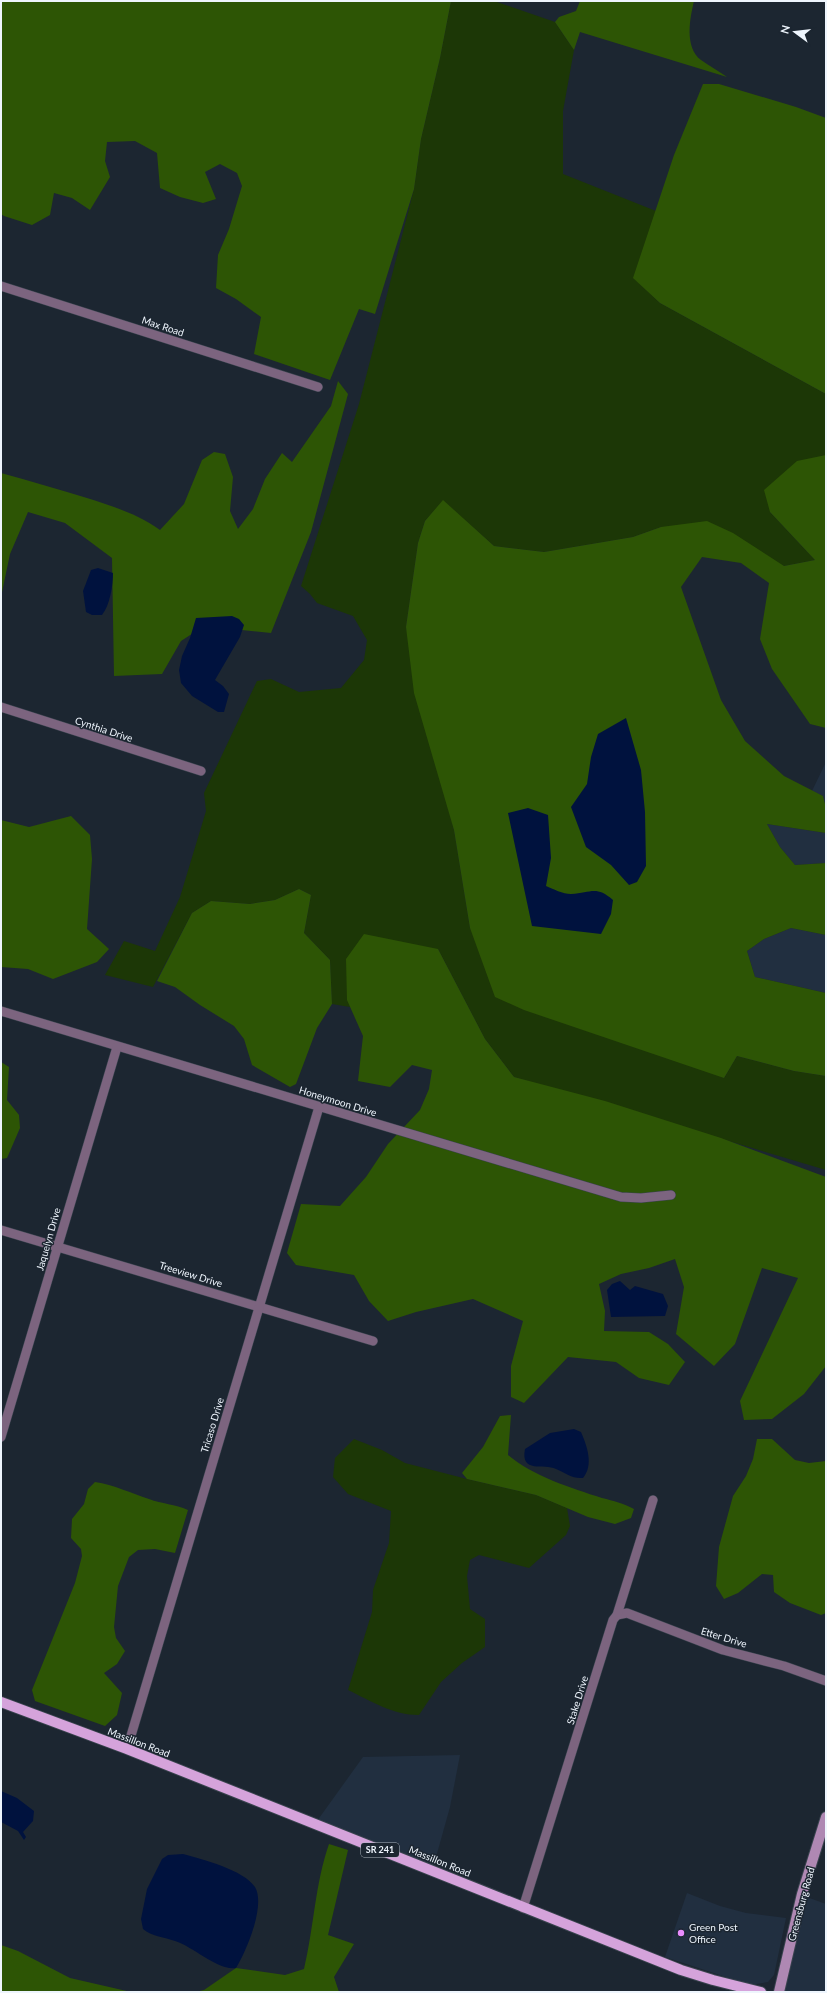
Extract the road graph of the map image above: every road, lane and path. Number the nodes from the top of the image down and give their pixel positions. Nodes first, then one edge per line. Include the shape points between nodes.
1 (1, 286) edge
2 (318, 387) dead end
3 (1, 708) edge
4 (201, 771) dead end
5 (1, 1011) edge
6 (117, 1047) junction
7 (319, 1107) junction
8 (671, 1195) dead end
9 (1, 1230) edge
10 (58, 1246) junction
11 (259, 1307) junction
12 (374, 1341) dead end
13 (1, 1437) edge
14 (653, 1500) dead end
15 (617, 1616) junction
16 (826, 1681) edge
17 (1, 1702) edge
18 (127, 1749) junction
19 (826, 1817) edge
20 (523, 1908) junction
21 (761, 1992) edge
22 (780, 1992) edge

1 - 2 street, Max Road
3 - 4 street, Cynthia Drive
5 - 6 street, Honeymoon Drive
6 - 7 street, Honeymoon Drive
6 - 10 street, Jaquelyn Drive
7 - 8 street, Honeymoon Drive via 621,1197
7 - 11 street, Tricaso Drive
9 - 10 street, Treeview Drive
10 - 11 street, Treeview Drive
10 - 13 street, Jaquelyn Drive
11 - 12 street, Treeview Drive
11 - 18 street, Tricaso Drive
14 - 15 street, Stake Drive
15 - 16 street, Etter Drive via 627,1613 723,1650 784,1666
15 - 20 street, Stake Drive via 613,1620
17 - 18 main road, Massillon Road / SR 241
18 - 20 main road, Massillon Road / SR 241
19 - 22 main road, Greensburg Road via 800,1900
20 - 21 main road, Massillon Road / SR 241 via 681,1970

